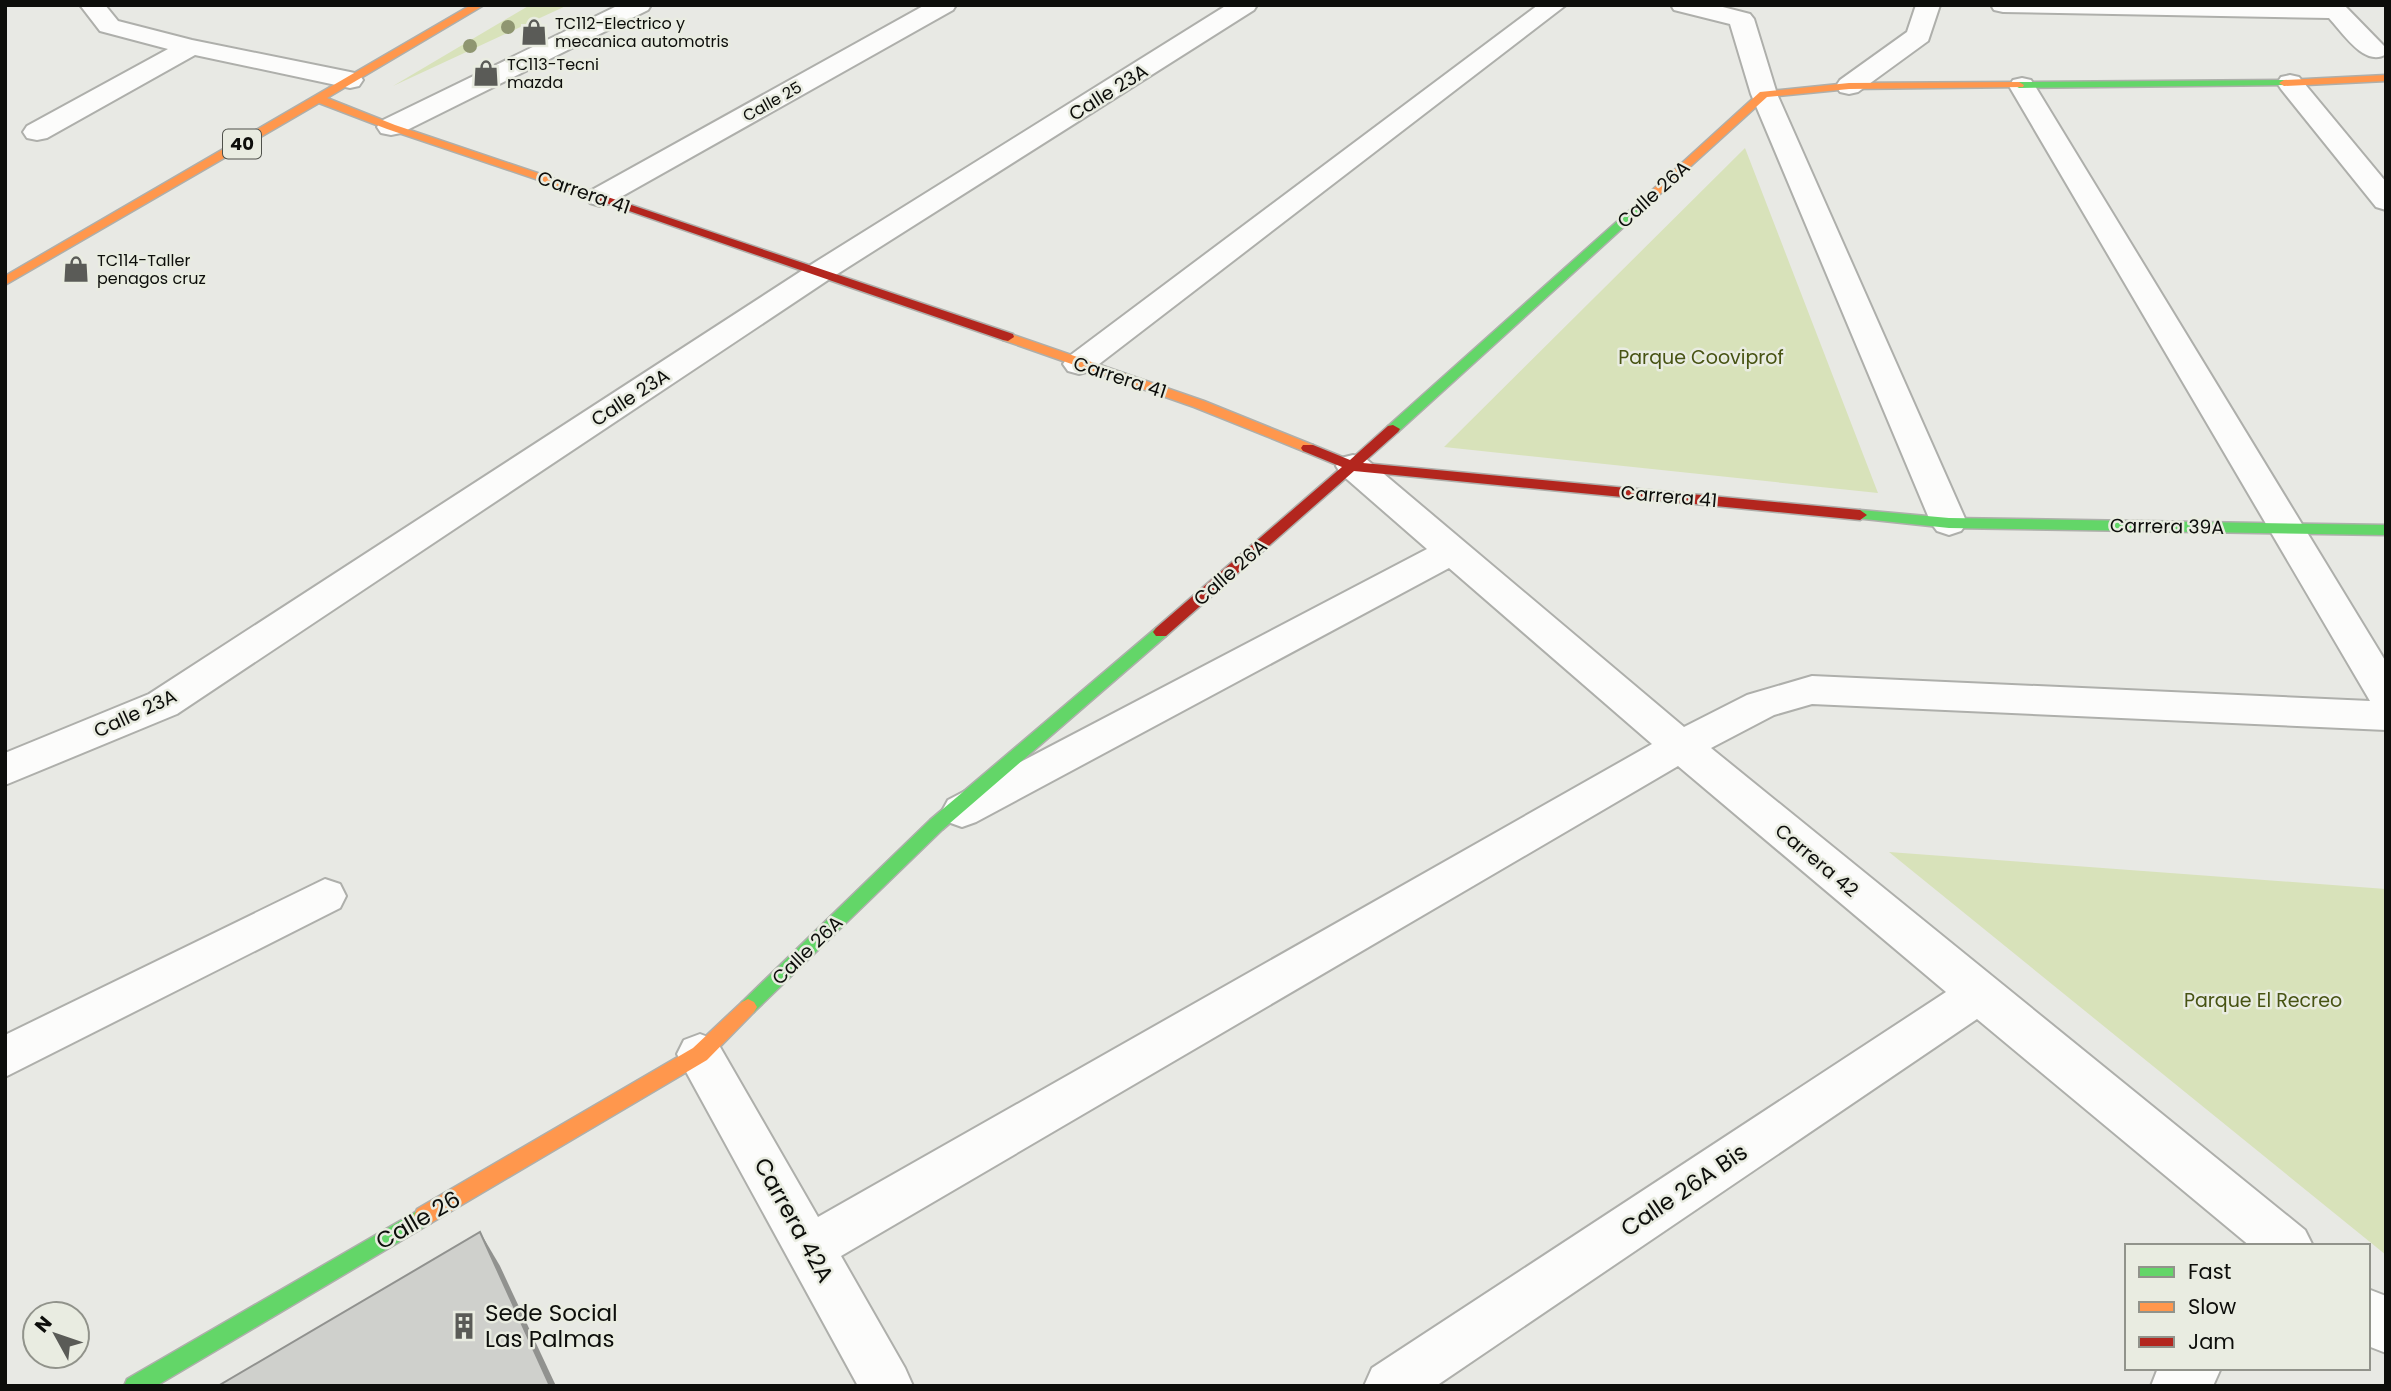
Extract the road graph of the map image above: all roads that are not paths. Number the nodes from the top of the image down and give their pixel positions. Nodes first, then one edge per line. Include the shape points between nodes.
1 (92, 5) edge
2 (478, 5) edge
3 (639, 5) edge
4 (944, 5) edge
5 (1245, 5) edge
6 (1554, 5) edge
7 (1684, 5) edge
8 (1928, 5) edge
9 (2003, 5) edge
10 (2332, 8) edge
11 (191, 47) junction
12 (2375, 51) dead end
13 (2386, 78) edge
14 (351, 80) junction
15 (2290, 83) junction
16 (1849, 86) junction
17 (2022, 86) junction
18 (1764, 94) junction
19 (318, 99) junction
20 (391, 127) junction
21 (37, 132) dead end
22 (600, 197) junction
23 (2386, 201) edge
24 (820, 272) junction
25 (5, 281) edge
26 (1079, 364) junction
27 (1353, 466) junction
28 (1949, 523) junction
29 (2286, 528) junction
30 (2386, 530) edge
31 (1452, 551) junction
32 (2386, 695) edge
33 (2386, 716) edge
34 (1681, 746) junction
35 (5, 770) edge
36 (936, 825) junction
37 (325, 896) dead end
38 (1979, 994) junction
39 (700, 1054) junction
40 (5, 1057) edge
41 (2286, 1244) edge
42 (810, 1248) junction
43 (2370, 1315) edge
44 (2386, 1328) edge
45 (2193, 1370) edge
46 (135, 1386) edge
47 (887, 1386) edge
48 (1390, 1386) edge
49 (2177, 1386) edge

1 - 11 street via 109,26
2 - 14 street, 40
3 - 20 street
4 - 22 street, Calle 25
5 - 24 street, Calle 23A
6 - 26 street
7 - 18 street via 1741,19
8 - 16 street via 1919,36
9 - 10 street
10 - 12 street
11 - 14 street
11 - 21 street
13 - 15 street
14 - 19 street, 40
15 - 17 street
15 - 23 street
16 - 17 street
16 - 18 street
17 - 29 street
18 - 27 street, Calle 26A
18 - 28 street
19 - 20 street, Carrera 41
19 - 25 street, 40
20 - 22 street, Carrera 41
22 - 24 street, Carrera 41
24 - 26 street, Carrera 41
24 - 35 street, Calle 23A via 163,704
26 - 27 street, Carrera 41 via 1199,404
27 - 28 street, Carrera 41
27 - 31 street, Carrera 42
27 - 36 street, Calle 26A
28 - 29 street, Carrera 39A
29 - 30 street, Carrera 39A
29 - 32 street
31 - 34 street, Carrera 42
31 - 36 street
33 - 34 street via 1812,690 1760,705
34 - 38 street, Carrera 42
34 - 42 street
36 - 39 street, Calle 26A
37 - 40 street
38 - 41 street, Carrera 42
38 - 48 street, Calle 26A Bis
39 - 42 street, Carrera 42A
39 - 46 street, Calle 26
42 - 47 street, Carrera 42A
43 - 44 street
45 - 49 street

